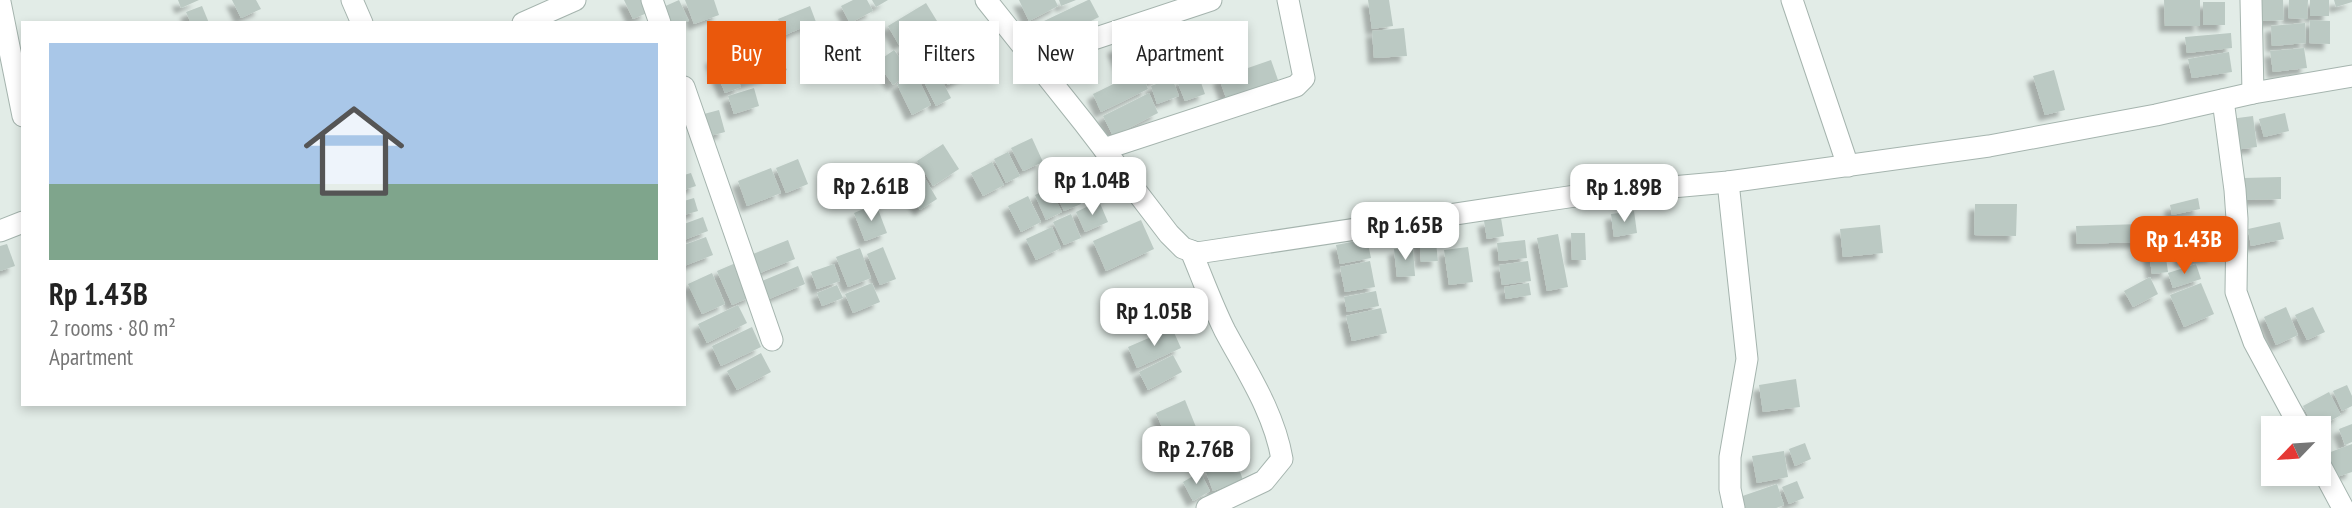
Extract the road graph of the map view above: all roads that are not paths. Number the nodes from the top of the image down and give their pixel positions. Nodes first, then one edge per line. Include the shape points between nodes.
1 (352, 0) edge
2 (575, 0) edge
3 (652, 0) edge
4 (986, 0) edge
5 (1211, 0) edge
6 (1287, 0) edge
7 (1792, 0) edge
8 (2251, 0) edge
9 (0, 2) edge
10 (361, 21) edge
11 (528, 21) edge
12 (659, 21) edge
13 (1013, 34) edge
14 (1098, 37) edge
15 (2352, 76) edge
16 (1053, 84) edge
17 (686, 93) edge
18 (2253, 93) junction
19 (2223, 100) junction
20 (21, 106) edge
21 (1104, 149) junction
22 (1848, 166) junction
23 (1728, 183) junction
24 (21, 223) edge
25 (0, 231) edge
26 (1191, 251) junction
27 (772, 340) dead end
28 (2294, 416) edge
29 (2331, 486) edge
30 (2352, 505) edge
31 (1208, 508) edge
32 (1734, 508) edge
33 (2343, 508) edge

1 - 10 street
2 - 11 street
3 - 12 street
4 - 13 street
5 - 14 street
6 - 21 street via 1304,78 1296,86
7 - 22 street
8 - 18 street
9 - 20 street
15 - 18 street
16 - 21 street
17 - 27 street
18 - 19 street
19 - 22 street via 1989,146
19 - 28 street via 2236,200 2236,292 2254,342
21 - 26 street via 1168,234
22 - 23 street
23 - 26 street via 1582,195
23 - 32 street via 1747,359 1730,457
24 - 25 street
26 - 31 street via 1224,329 1278,435 1282,459 1264,481
29 - 33 street
30 - 33 street

